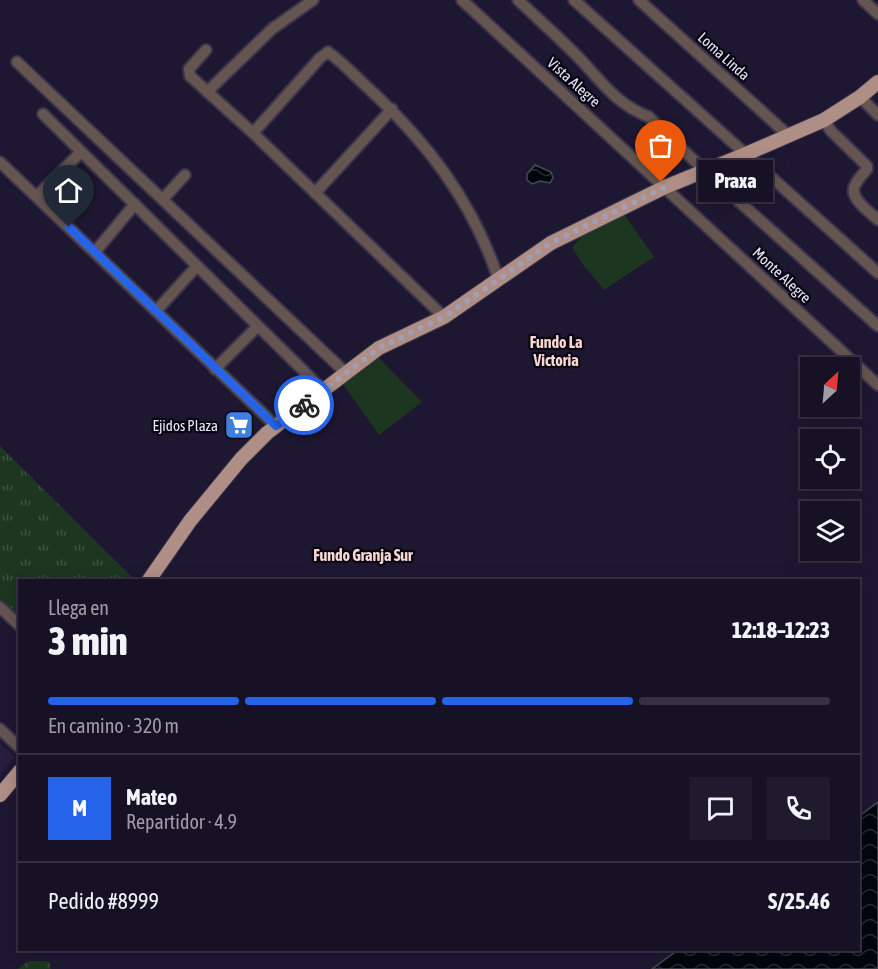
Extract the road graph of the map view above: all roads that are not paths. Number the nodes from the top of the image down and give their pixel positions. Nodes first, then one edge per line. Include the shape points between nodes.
1 (313, 0) edge
2 (462, 0) edge
3 (518, 0) edge
4 (574, 0) edge
5 (639, 0) edge
6 (863, 0) edge
7 (878, 14) edge
8 (206, 50) dead end
9 (17, 62) dead end
10 (878, 82) edge
11 (207, 92) junction
12 (860, 97) junction
13 (392, 109) junction
14 (43, 114) dead end
15 (878, 115) edge
16 (824, 120) junction
17 (253, 133) junction
18 (789, 136) junction
19 (81, 152) junction
20 (746, 154) junction
21 (0, 162) edge
22 (704, 170) junction
23 (185, 175) dead end
24 (665, 187) junction
25 (315, 193) junction
26 (37, 196) junction
27 (163, 198) junction
28 (135, 204) junction
29 (878, 220) edge
30 (95, 252) junction
31 (197, 266) junction
32 (878, 273) edge
33 (498, 278) junction
34 (156, 310) junction
35 (444, 317) junction
36 (878, 326) edge
37 (257, 327) junction
38 (215, 369) junction
39 (346, 373) junction
40 (878, 385) edge
41 (323, 390) junction
42 (276, 426) junction
43 (150, 579) edge
44 (0, 607) edge
45 (18, 624) edge
46 (0, 729) edge
47 (18, 746) edge
48 (18, 773) edge
49 (0, 795) edge

1 - 11 street via 272,29
2 - 24 street, Vista Alegre
3 - 22 street via 618,99 637,114 649,117
4 - 20 street
5 - 18 street, Loma Linda
6 - 7 street
8 - 11 street via 188,73
9 - 27 street
10 - 12 main road
11 - 17 street
12 - 15 street
12 - 16 main road
13 - 17 street via 328,52
13 - 25 street
13 - 33 street via 457,192 480,230
14 - 19 street
16 - 18 main road
16 - 29 street via 867,166 853,192
17 - 25 street
18 - 20 main road
19 - 26 street
19 - 28 street
20 - 22 main road
20 - 32 street
21 - 26 street
22 - 24 main road
22 - 36 street
23 - 27 street
24 - 33 main road via 551,243
24 - 40 street, Monte Alegre
25 - 35 street
26 - 30 street
27 - 39 street
28 - 30 street
28 - 31 street
30 - 34 street
31 - 34 street
31 - 37 street
33 - 35 main road
34 - 38 street
35 - 39 main road via 379,348
37 - 38 street
37 - 41 street
38 - 42 street
39 - 41 main road
41 - 42 main road
42 - 43 main road via 226,474
44 - 45 street
46 - 47 street
48 - 49 main road

